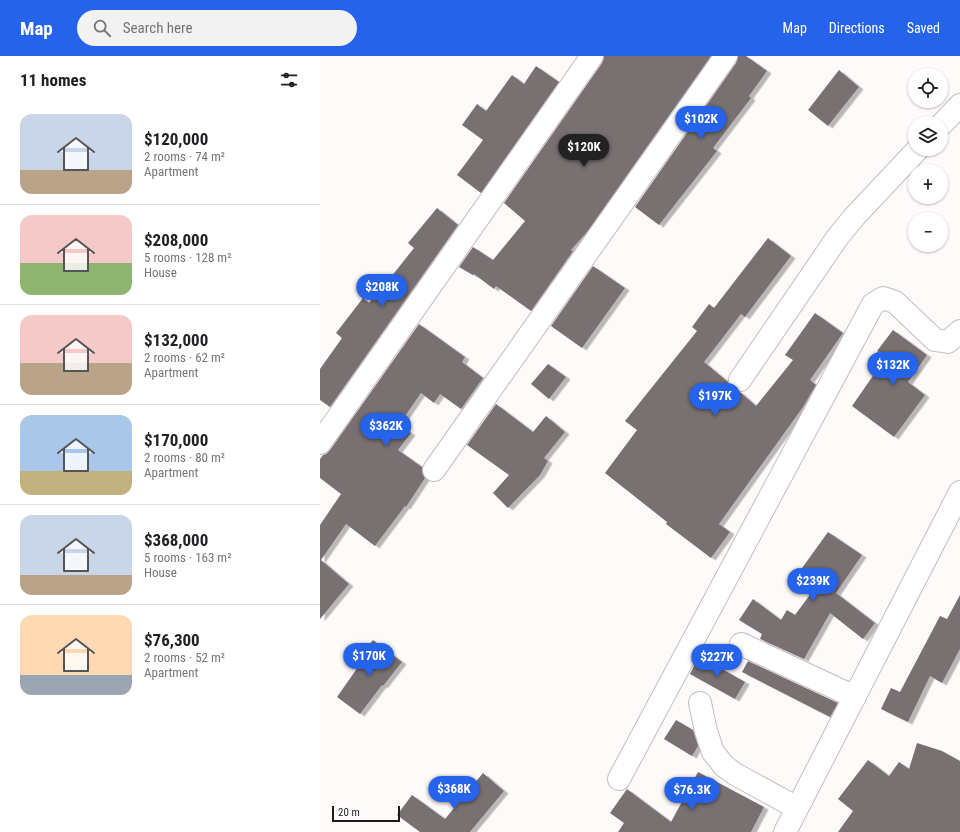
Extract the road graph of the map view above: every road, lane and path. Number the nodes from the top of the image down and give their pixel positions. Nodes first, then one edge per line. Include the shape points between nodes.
1 (592, 56) edge
2 (726, 56) edge
3 (960, 105) edge
4 (948, 118) edge
5 (911, 156) edge
6 (960, 331) edge
7 (740, 380) dead end
8 (320, 443) edge
9 (434, 470) dead end
10 (960, 492) edge
11 (741, 644) dead end
12 (855, 697) junction
13 (700, 702) dead end
14 (619, 779) dead end
15 (797, 808) junction
16 (785, 832) edge

1 - 8 street
2 - 9 street
3 - 4 street
5 - 7 street via 837,238
6 - 14 street via 948,342 935,340 895,302 883,298 873,304
10 - 12 street
11 - 12 street
12 - 15 street
13 - 15 street via 713,752 724,766
15 - 16 street

